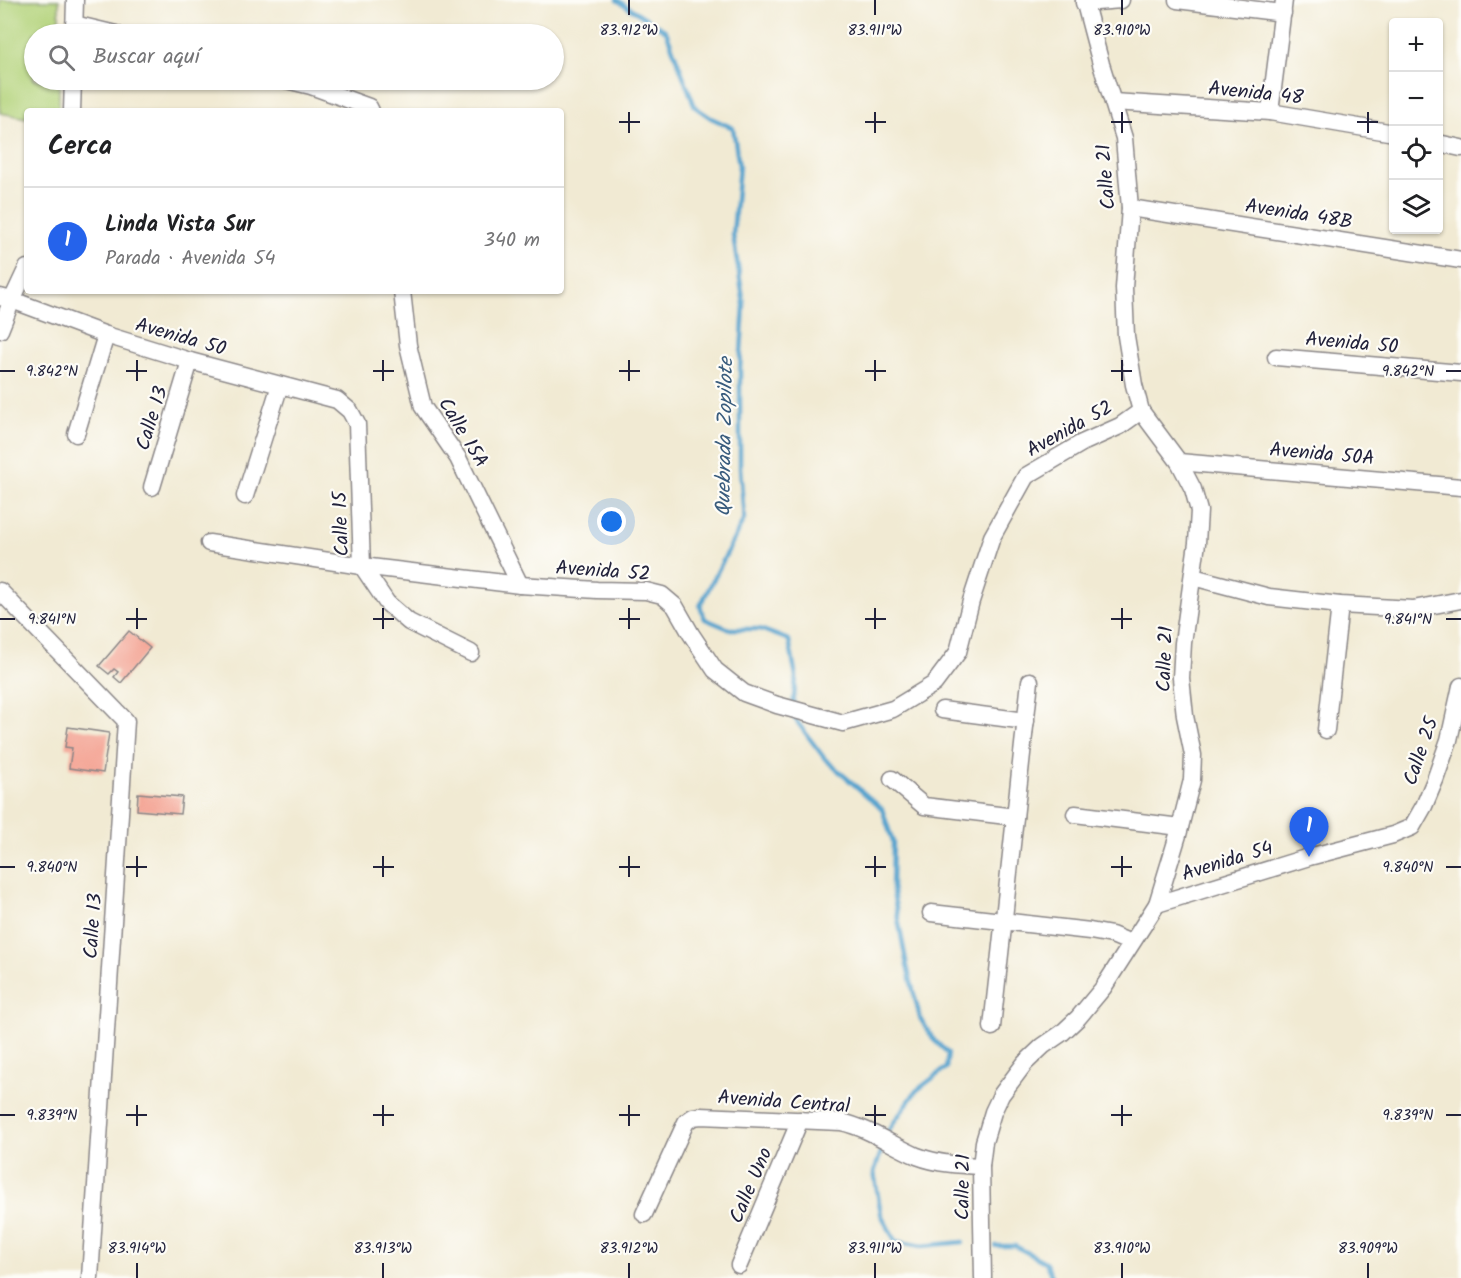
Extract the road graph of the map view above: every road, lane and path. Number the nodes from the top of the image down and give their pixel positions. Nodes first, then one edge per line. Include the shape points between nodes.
1 (75, 0) edge
2 (1121, 0) edge
3 (1178, 0) edge
4 (1084, 1) edge
5 (1283, 6) edge
6 (74, 24) edge
7 (73, 90) edge
8 (321, 90) edge
9 (1113, 102) junction
10 (72, 108) edge
11 (367, 108) edge
12 (1270, 112) junction
13 (1389, 132) edge
14 (1443, 144) edge
15 (1461, 148) edge
16 (1130, 208) junction
17 (1461, 260) edge
18 (24, 272) edge
19 (402, 294) edge
20 (6, 298) edge
21 (0, 330) edge
22 (106, 335) junction
23 (1276, 357) dead end
24 (190, 361) junction
25 (1461, 373) edge
26 (280, 386) junction
27 (350, 411) joint
28 (1141, 411) junction
29 (76, 434) dead end
30 (1179, 462) junction
31 (152, 487) dead end
32 (1461, 487) edge
33 (244, 496) dead end
34 (209, 543) dead end
35 (362, 566) junction
36 (1193, 577) junction
37 (520, 585) junction
38 (0, 591) edge
39 (1461, 600) edge
40 (1340, 605) junction
41 (471, 652) dead end
42 (1030, 681) dead end
43 (1461, 686) edge
44 (942, 710) dead end
45 (1026, 721) junction
46 (1326, 730) dead end
47 (892, 779) dead end
48 (1075, 814) dead end
49 (1015, 817) junction
50 (1412, 826) joint
51 (1180, 827) junction
52 (1158, 904) junction
53 (931, 913) dead end
54 (1003, 921) junction
55 (1131, 943) junction
56 (992, 1027) dead end
57 (800, 1120) junction
58 (981, 1166) junction
59 (644, 1214) dead end
60 (739, 1265) dead end
61 (90, 1278) edge
62 (983, 1278) edge

1 - 6 street
2 - 4 street
3 - 5 street
4 - 9 street, Calle 21
5 - 12 street
7 - 10 street
8 - 11 street
9 - 12 street, Avenida 48
9 - 16 street, Calle 21 via 1124,138
12 - 13 street, Avenida 48
14 - 15 street
16 - 17 street, Avenida 48B
16 - 28 street, Calle 21 via 1124,288 1126,336
18 - 20 street
19 - 37 street, Calle 15A via 408,345 423,407 458,458
20 - 21 street
20 - 22 street, Avenida 50
22 - 24 street, Avenida 50
22 - 29 street
23 - 25 street, Avenida 50
24 - 26 street, Avenida 50
24 - 31 street, Calle 13
26 - 27 street, Avenida 50 via 337,400
26 - 33 street
27 - 35 street, Calle 15 via 357,424
28 - 30 street, Calle 21
28 - 37 street, Avenida 52 via 1026,476 992,537 958,652 934,684 893,709 843,723 744,693 715,670 675,606 662,595
30 - 32 street, Avenida 50A
30 - 36 street, Calle 21 via 1199,511
34 - 35 street, Avenida 52
35 - 37 street, Avenida 52
35 - 41 street, Calle 15 via 387,603 409,622
36 - 40 street via 1269,597
36 - 51 street, Calle 21 via 1181,678 1193,755 1192,780
38 - 61 street, Calle 13 via 126,721
39 - 40 street via 1413,609
40 - 46 street
42 - 45 street
43 - 50 street, Calle 25 via 1449,740 1424,806
44 - 45 street
45 - 49 street
47 - 49 street via 924,806
48 - 51 street
49 - 54 street
50 - 52 street, Avenida 54 via 1393,835
51 - 52 street, Calle 21
52 - 55 street, Calle 21
53 - 54 street
54 - 55 street via 1090,931
54 - 56 street
55 - 58 street, Calle 21 via 1103,988 1078,1018 1025,1063 1001,1095 984,1142
57 - 58 street, Avenida Central via 853,1125 935,1162
57 - 59 street, Avenida Central via 693,1117 686,1122
57 - 60 street, Calle Uno
58 - 62 street, Calle 21

